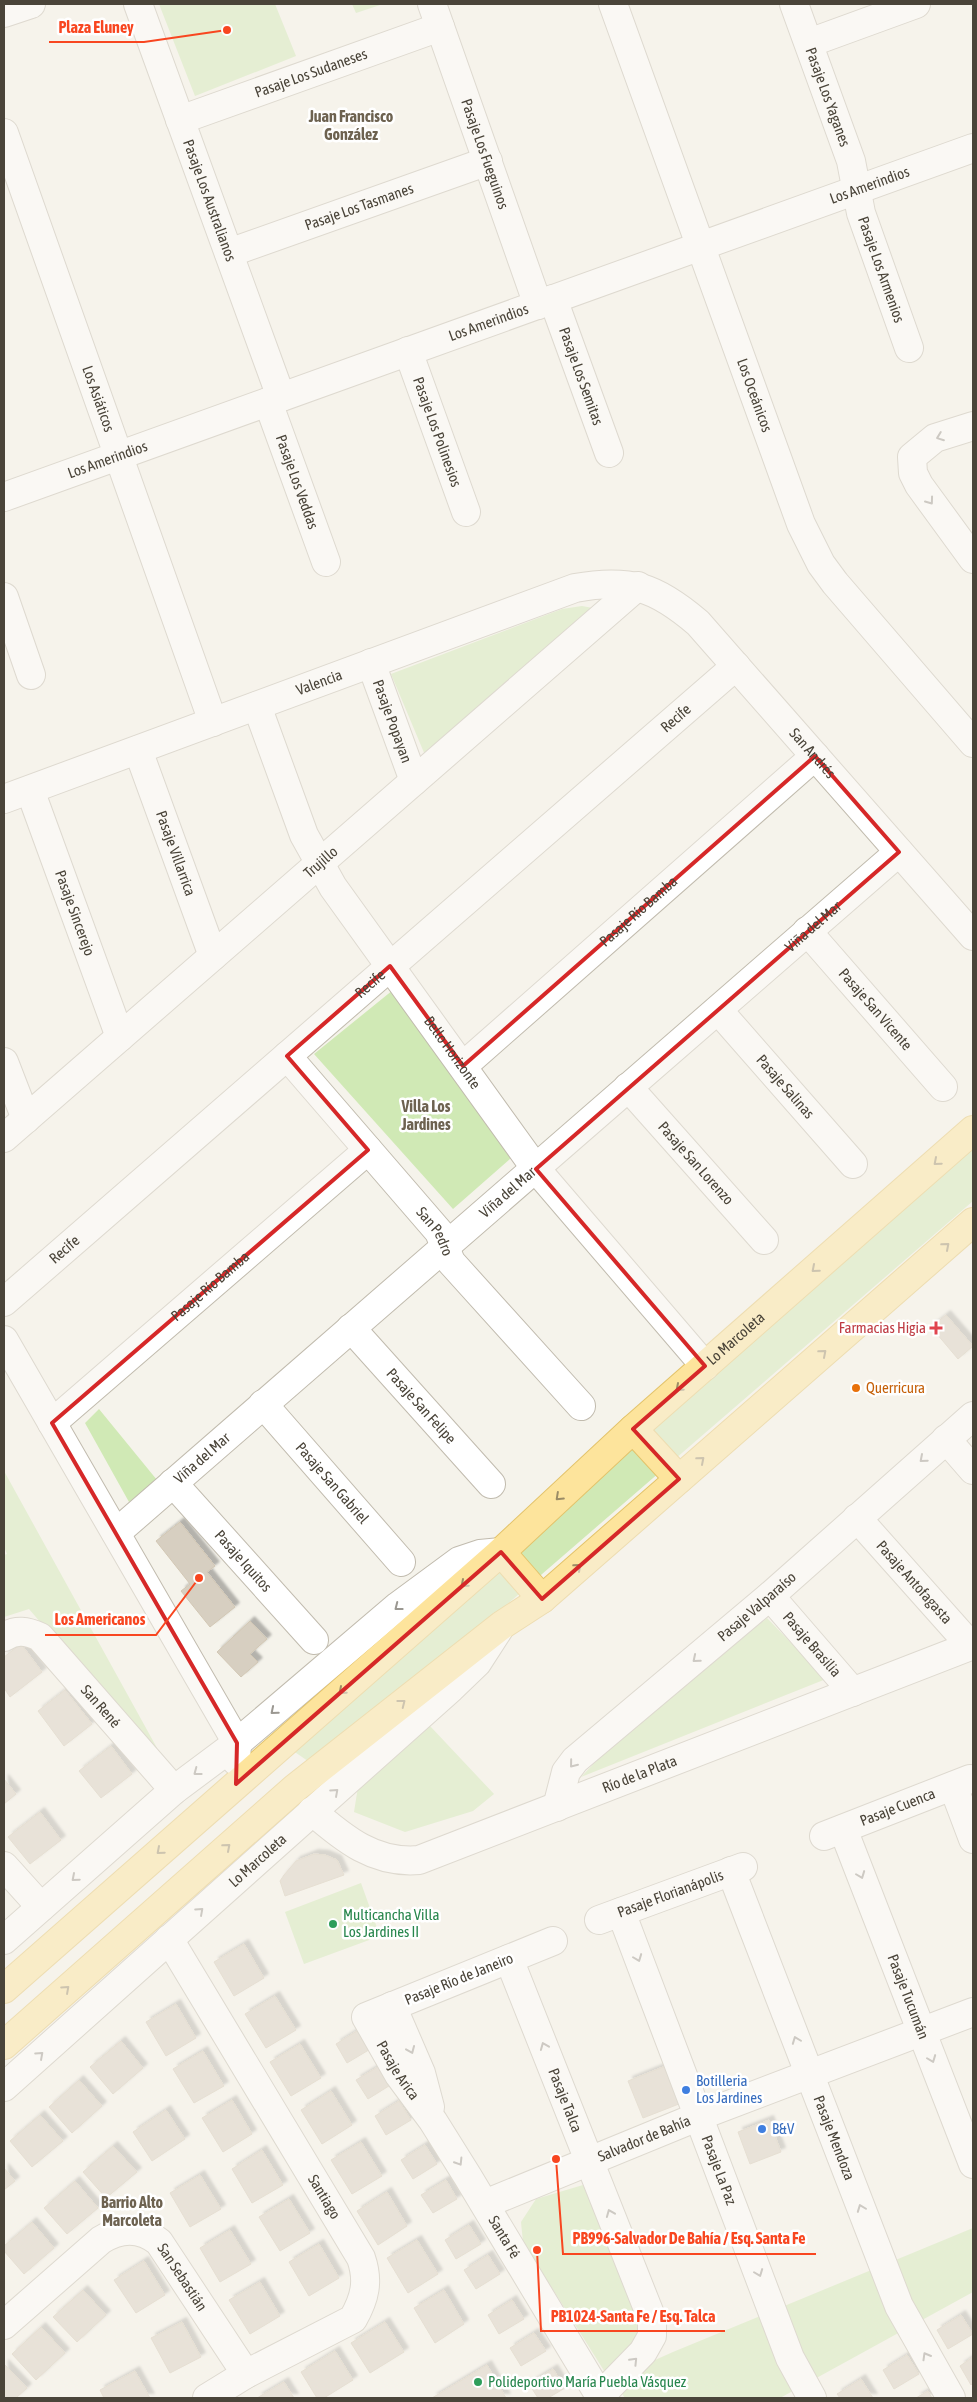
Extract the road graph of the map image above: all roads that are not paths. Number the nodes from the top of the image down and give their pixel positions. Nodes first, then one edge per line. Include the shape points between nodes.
1 (31, 4) edge
2 (138, 4) edge
3 (613, 4) edge
4 (794, 4) edge
5 (916, 4) edge
6 (4, 14) edge
7 (436, 15) edge
8 (809, 43) junction
9 (180, 120) junction
10 (4, 133) edge
11 (973, 148) edge
12 (488, 161) junction
13 (857, 190) junction
14 (701, 246) junction
15 (229, 253) junction
16 (546, 302) junction
17 (909, 348) dead end
18 (408, 351) junction
19 (275, 399) junction
20 (973, 426) edge
21 (610, 453) dead end
22 (119, 456) junction
23 (4, 497) edge
24 (466, 512) dead end
25 (973, 559) edge
26 (326, 562) dead end
27 (638, 586) junction
28 (4, 597) edge
29 (371, 663) junction
30 (736, 666) junction
31 (31, 675) dead end
32 (257, 706) junction
33 (213, 722) junction
34 (973, 743) edge
35 (138, 750) junction
36 (815, 756) junction
37 (414, 781) junction
38 (30, 790) junction
39 (4, 799) edge
40 (899, 852) junction
41 (319, 864) junction
42 (807, 931) junction
43 (973, 936) edge
44 (213, 956) junction
45 (390, 966) junction
46 (718, 1010) junction
47 (120, 1037) junction
48 (287, 1056) junction
49 (4, 1062) edge
50 (462, 1066) junction
51 (628, 1087) junction
52 (943, 1088) dead end
53 (26, 1119) junction
54 (973, 1130) edge
55 (4, 1138) edge
56 (368, 1150) junction
57 (853, 1164) dead end
58 (536, 1169) junction
59 (973, 1222) edge
60 (764, 1240) dead end
61 (445, 1246) junction
62 (4, 1302) edge
63 (351, 1328) junction
64 (4, 1340) edge
65 (705, 1366) junction
66 (263, 1404) junction
67 (581, 1406) dead end
68 (973, 1416) edge
69 (52, 1424) junction
70 (633, 1429) junction
71 (946, 1439) junction
72 (973, 1470) edge
73 (679, 1479) junction
74 (173, 1483) junction
75 (491, 1484) dead end
76 (857, 1518) junction
77 (116, 1533) junction
78 (501, 1552) junction
79 (401, 1562) dead end
80 (770, 1596) junction
81 (542, 1599) junction
82 (502, 1625) junction
83 (13, 1634) edge
84 (314, 1640) dead end
85 (972, 1646) edge
86 (853, 1692) junction
87 (237, 1743) junction
88 (236, 1784) junction
89 (174, 1790) junction
90 (557, 1807) junction
91 (312, 1811) junction
92 (834, 1833) joint
93 (973, 1839) edge
94 (4, 1866) edge
95 (737, 1869) joint
96 (41, 1907) junction
97 (610, 1916) joint
98 (169, 1939) junction
99 (4, 1940) edge
100 (553, 1941) dead end
101 (509, 1959) junction
102 (4, 1989) edge
103 (392, 2006) junction
104 (973, 2012) edge
105 (366, 2017) joint
106 (922, 2032) junction
107 (4, 2045) edge
108 (809, 2074) junction
109 (4, 2087) edge
110 (697, 2117) junction
111 (433, 2120) junction
112 (589, 2161) junction
113 (973, 2164) edge
114 (485, 2204) junction
115 (4, 2325) edge
116 (246, 2374) junction
117 (601, 2397) edge
118 (208, 2398) edge
119 (812, 2398) edge
120 (951, 2398) edge

1 - 6 street
2 - 9 street, Pasaje Los Australianos
3 - 14 street, Los Oceánicos
4 - 8 street, Pasaje Los Yaganes
5 - 8 street
7 - 9 street, Pasaje Los Sudaneses
7 - 12 street, Pasaje Los Fueguinos
8 - 13 street, Pasaje Los Yaganes via 851,161
9 - 15 street, Pasaje Los Australianos
10 - 22 street, Los Asiáticos
11 - 13 street, Los Amerindios
12 - 15 street, Pasaje Los Tasmanes
12 - 16 street, Pasaje Los Fueguinos
13 - 14 street, Los Amerindios
13 - 17 street, Pasaje Los Armenios via 861,214
14 - 16 street, Los Amerindios
14 - 34 street, Los Oceánicos via 810,544 835,583
15 - 19 street, Pasaje Los Australianos
16 - 18 street, Los Amerindios
16 - 21 street, Pasaje Los Semitas
18 - 19 street, Los Amerindios
18 - 24 street, Pasaje Los Polinesios
19 - 22 street, Los Amerindios
19 - 26 street, Pasaje Los Veddas
20 -> 25 street via 935,438 912,457 913,473 919,485
22 - 23 street, Los Amerindios
22 - 33 street, Los Asiáticos
27 - 29 street, Valencia via 616,584 575,588
27 - 30 street, San Andrés via 682,609
27 - 37 street, Trujillo
28 - 31 street
29 - 32 street, Valencia
29 - 37 street, Pasaje Popayan
30 - 36 street, San Andrés
30 - 45 street, Recife
32 - 33 street, Valencia
32 - 41 street, Bello Horizonte via 304,835
33 - 35 street, Valencia
35 - 38 street, Valencia
35 - 44 street, Pasaje Villarrica
36 - 40 street, San Andrés
36 - 50 street, Pasaje Río Bamba
37 - 41 street, Trujillo
38 - 39 street, Valencia
38 - 47 street, Pasaje Sincerejo
40 - 42 street, Viña del Mar
40 - 43 street, San Andrés
41 - 44 street, Trujillo
41 - 45 street, Bello Horizonte
42 - 46 street, Viña del Mar
42 - 52 street, Pasaje San Vicente
44 - 47 street, Trujillo
45 - 48 street, Recife
45 - 50 street, Bello Horizonte
46 - 51 street, Viña del Mar
46 - 57 street, Pasaje Salinas
47 - 53 street, Trujillo
48 - 56 street, San Pedro
48 - 62 street, Recife
49 - 53 street
50 - 58 street, Bello Horizonte
51 - 58 street, Viña del Mar
51 - 60 street, Pasaje San Lorenzo
53 - 55 street, Trujillo
54 -> 65 main road, Lo Marcoleta
56 - 61 street, San Pedro via 439,1232
56 - 69 street, Pasaje Río Bamba
58 - 61 street, Viña del Mar
58 - 65 street, Bello Horizonte
73 -> 59 main road, Lo Marcoleta
61 - 63 street, Viña del Mar
61 - 67 street, San Pedro via 452,1262
63 - 66 street, Viña del Mar
63 - 75 street, Pasaje San Felipe
64 - 69 street
65 -> 70 main road, Lo Marcoleta
66 - 74 street, Viña del Mar
66 - 79 street, Pasaje San Gabriel
68 - 71 street, Pasaje Valparaíso
69 - 77 street
70 - 73 main road
70 -> 78 main road, Lo Marcoleta
71 - 72 street
71 -> 76 street, Pasaje Valparaíso
81 -> 73 main road, Lo Marcoleta
74 - 77 street, Viña del Mar
74 - 84 street, Pasaje Iquitos
76 - 80 street, Pasaje Valparaíso
76 - 85 street, Pasaje Antofagasta
77 - 87 street
78 - 81 main road
78 -> 87 street via 459,1561 398,1606
78 -> 88 main road, Lo Marcoleta
80 - 86 street, Pasaje Brasilia
80 -> 90 street, Pasaje Valparaíso via 575,1760 566,1772
81 - 82 main road, Lo Marcoleta
91 -> 82 street, Lo Marcoleta via 478,1663
107 -> 82 main road, Lo Marcoleta via 295,1788
83 - 89 street, San René via 40,1637
85 - 86 street, Río de la Plata
86 - 90 street, Río de la Plata
87 - 88 street
87 -> 89 street
88 -> 102 main road, Lo Marcoleta
89 -> 96 street
90 - 91 street, Río de la Plata via 434,1856 407,1861 384,1858 360,1848
98 -> 91 street, Lo Marcoleta
92 - 93 street, Pasaje Cuenca via 962,1783
92 -> 106 street, Pasaje Tucumán
94 - 96 street
95 - 97 street, Pasaje Florianápolis
108 -> 95 street, Pasaje Mendoza
96 - 99 street
97 -> 110 street, Pasaje La Paz
109 -> 98 street, Lo Marcoleta
98 - 116 street, Santiago via 365,2268 366,2289 353,2319
100 - 101 street, Pasaje Río de Janeiro
101 - 103 street, Pasaje Río de Janeiro
112 -> 101 street, Pasaje Talca
103 - 105 street, Pasaje Río de Janeiro
103 -> 111 street, Pasaje Arica via 421,2072
104 - 106 street, Salvador de Bahía
105 - 111 street, Pasaje Arica via 399,2075
106 - 108 street, Salvador de Bahía
106 -> 113 street, Pasaje Tucumán
108 - 110 street, Salvador de Bahía
120 -> 108 street, Pasaje Mendoza via 899,2306
110 - 112 street, Salvador de Bahía
110 -> 119 street, Pasaje La Paz via 790,2358
111 -> 114 street, Pasaje Arica
112 - 114 street, Salvador de Bahía
117 -> 112 street, Pasaje Talca via 643,2352 652,2336 652,2319
114 - 117 street, Santa Fé
115 - 116 street, San Sebastián via 101,2240 111,2234 134,2230 144,2232 160,2242
116 - 118 street, Santiago

